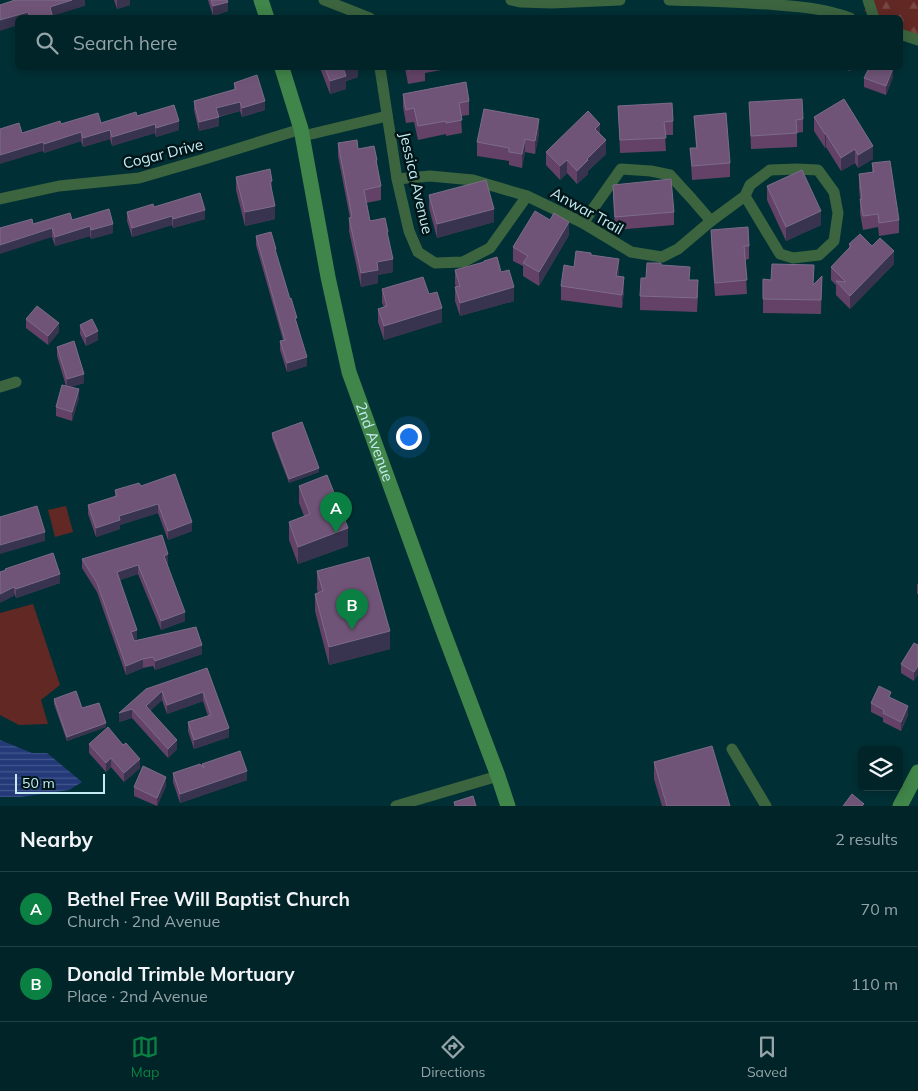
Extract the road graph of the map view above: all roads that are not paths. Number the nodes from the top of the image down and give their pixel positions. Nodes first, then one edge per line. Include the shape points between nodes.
1 (261, 0) edge
2 (324, 0) edge
3 (511, 0) edge
4 (620, 0) edge
5 (669, 0) edge
6 (868, 0) edge
7 (266, 15) edge
8 (362, 15) edge
9 (842, 15) edge
10 (873, 15) edge
11 (903, 35) edge
12 (918, 40) edge
13 (283, 70) edge
14 (380, 70) edge
15 (387, 116) junction
16 (302, 132) junction
17 (397, 179) junction
18 (528, 196) junction
19 (745, 196) junction
20 (0, 199) edge
21 (711, 221) junction
22 (583, 224) junction
23 (16, 382) dead end
24 (0, 387) edge
25 (732, 750) dead end
26 (918, 772) edge
27 (498, 776) junction
28 (396, 806) edge
29 (508, 806) edge
30 (766, 806) edge
31 (900, 806) edge

1 - 7 street
2 - 8 street
3 - 4 street
5 - 9 street via 738,1 831,11
6 - 10 street
11 - 12 street
13 - 16 street, 2nd Avenue
14 - 15 street, Jessica Avenue
15 - 16 street, Cogar Drive
15 - 17 street, Jessica Avenue
16 - 20 street, Cogar Drive via 139,178 59,186
16 - 27 street, 2nd Avenue via 348,372
17 - 18 street, Anwar Trail via 430,176 473,180
17 - 18 street, Jessica Avenue via 409,232 418,252 435,263 463,262 490,248
18 - 22 street, Anwar Trail
19 - 19 street, Anwar Trail via 780,254 793,258 820,255 834,241 838,213 834,192 818,170 770,170 750,185
19 - 21 street, Anwar Trail
21 - 22 street, Anwar Trail via 678,249 662,257 631,252
21 - 22 street via 670,175 621,169
23 - 24 street
25 - 30 street
26 - 31 street
27 - 28 street
27 - 29 street, 2nd Avenue

